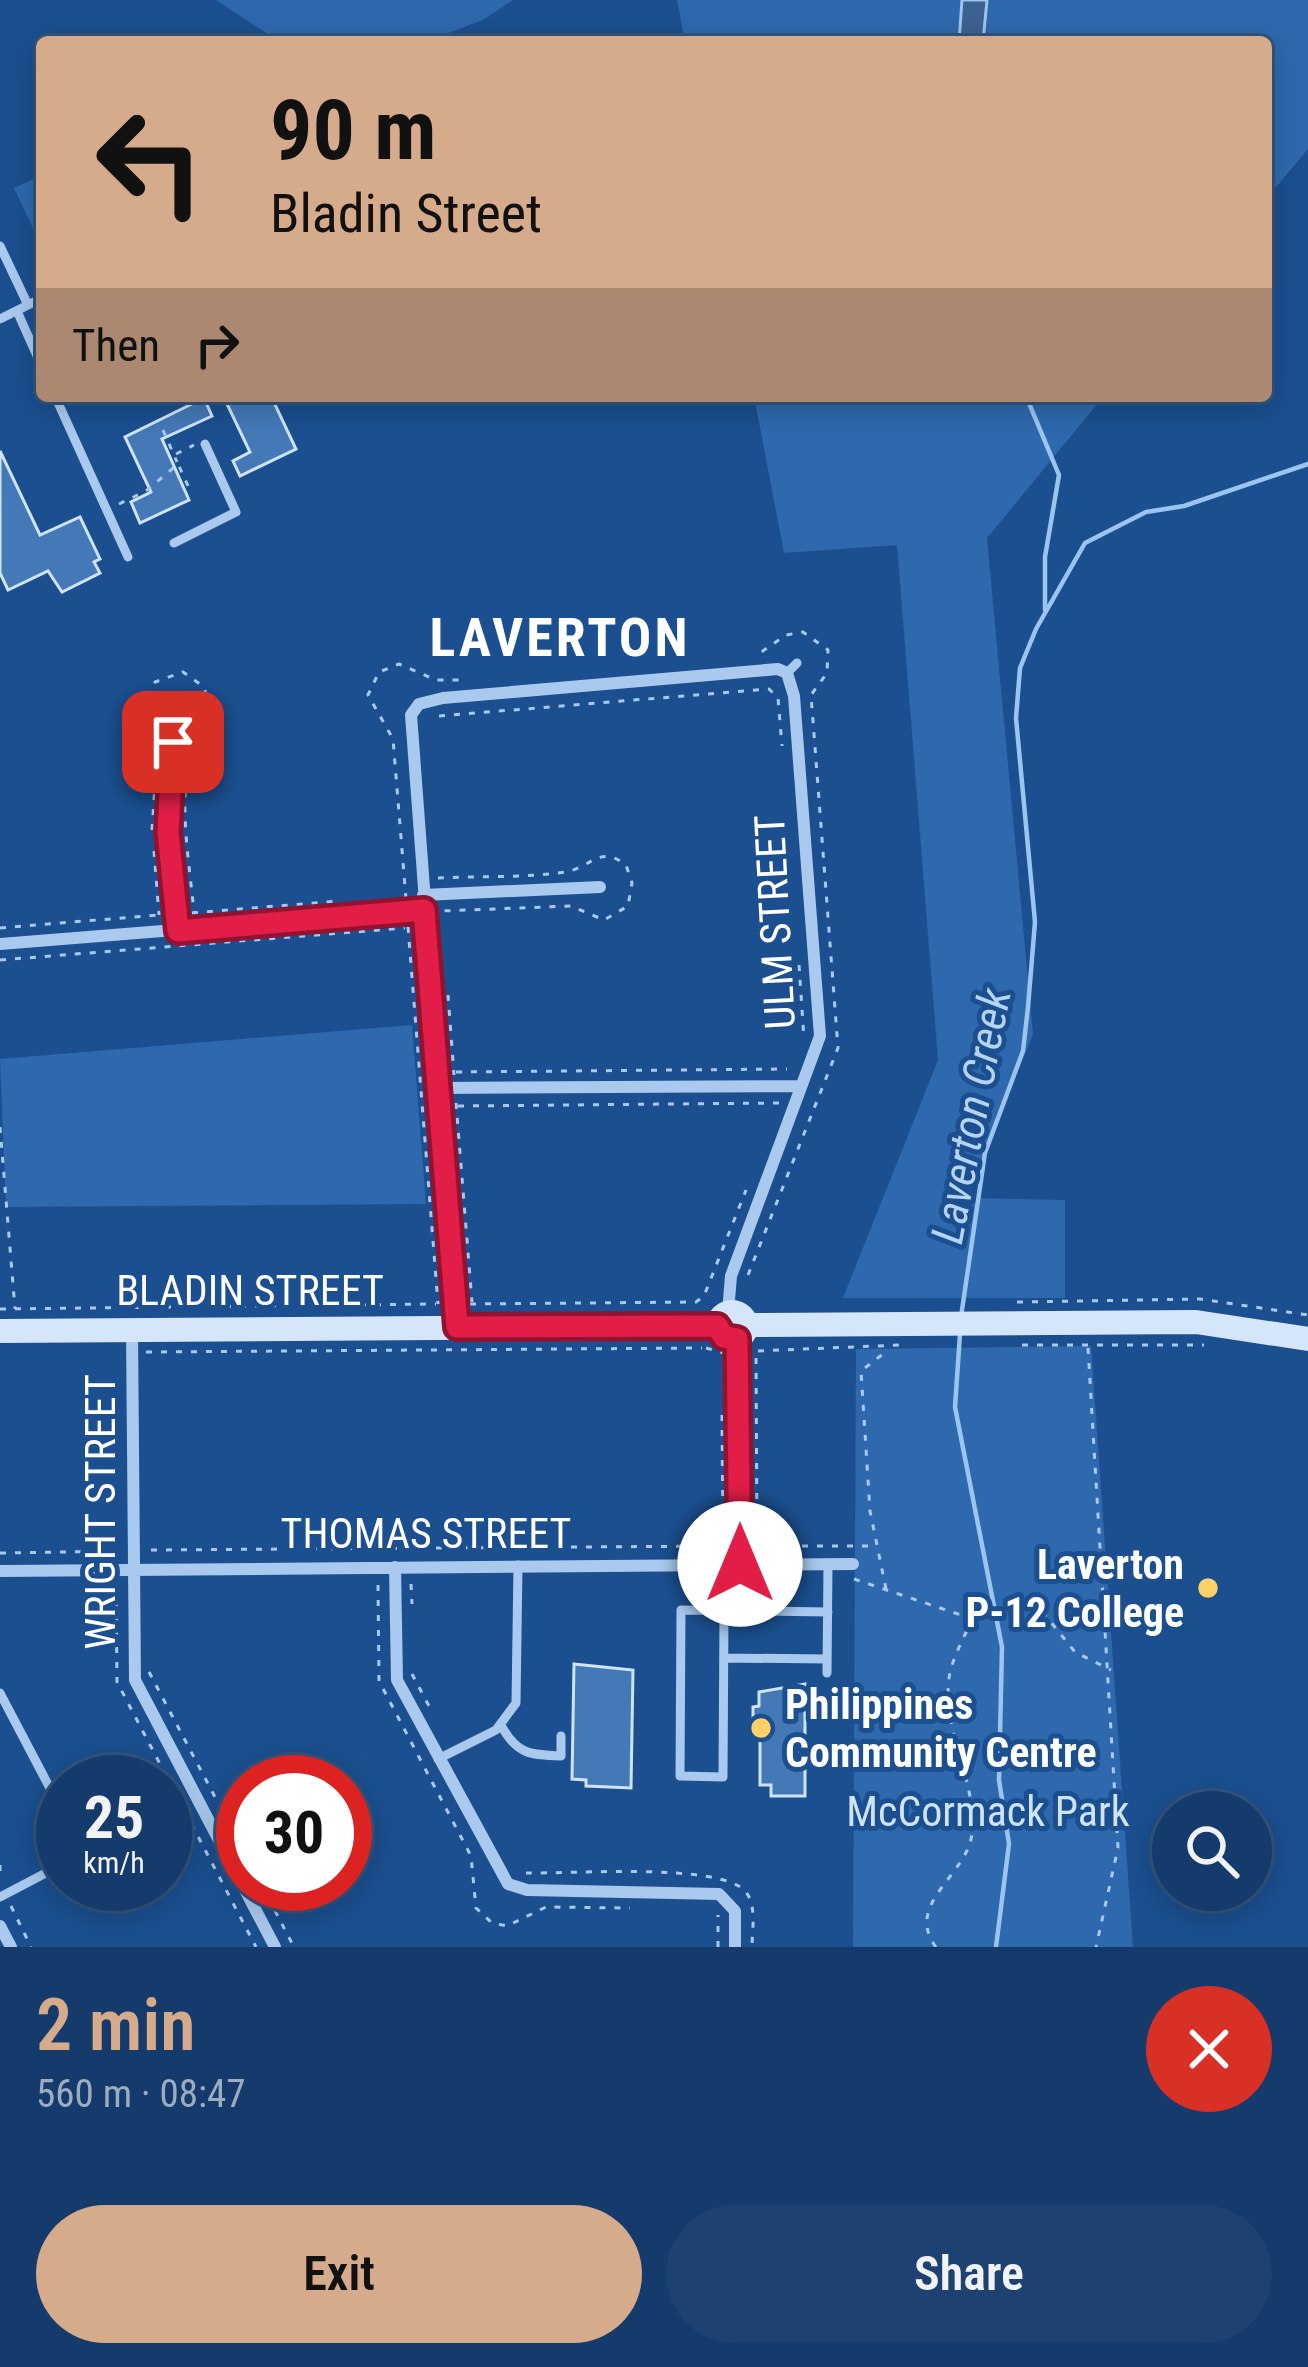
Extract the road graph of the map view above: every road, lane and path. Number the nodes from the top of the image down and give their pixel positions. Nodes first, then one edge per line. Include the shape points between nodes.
1 (0, 246) edge
2 (36, 301) edge
3 (28, 305) junction
4 (16, 311) junction
5 (0, 319) edge
6 (36, 354) edge
7 (58, 402) edge
8 (163, 430) dead end
9 (205, 444) joint
10 (174, 454) junction
11 (178, 464) junction
12 (185, 490) dead end
13 (106, 509) junction
14 (174, 543) dead end
15 (128, 557) dead end
16 (753, 656) dead end
17 (463, 680) dead end
18 (177, 705) dead end
19 (420, 713) junction
20 (782, 745) dead end
21 (600, 887) dead end
22 (358, 899) dead end
23 (424, 903) junction
24 (406, 911) junction
25 (177, 914) junction
26 (0, 928) edge
27 (408, 928) junction
28 (178, 931) junction
29 (0, 944) edge
30 (798, 957) dead end
31 (0, 960) edge
32 (447, 980) dead end
33 (804, 1042) dead end
34 (797, 1061) dead end
35 (787, 1069) junction
36 (454, 1072) junction
37 (794, 1086) junction
38 (437, 1088) junction
39 (455, 1088) junction
40 (457, 1106) junction
41 (0, 1126) edge
42 (749, 1182) dead end
43 (747, 1278) dead end
44 (437, 1304) junction
45 (472, 1304) junction
46 (0, 1309) edge
47 (456, 1316) junction
48 (4, 1324) edge
49 (732, 1325) junction
50 (1014, 1333) junction
51 (892, 1339) junction
52 (1308, 1339) edge
53 (132, 1341) junction
54 (1088, 1345) junction
55 (1211, 1346) dead end
56 (702, 1348) dead end
57 (722, 1396) dead end
58 (723, 1546) junction
59 (740, 1546) junction
60 (757, 1546) junction
61 (876, 1546) junction
62 (133, 1551) junction
63 (0, 1553) edge
64 (740, 1564) junction
65 (828, 1564) junction
66 (853, 1564) dead end
67 (518, 1565) junction
68 (132, 1567) junction
69 (395, 1567) junction
70 (0, 1570) edge
71 (828, 1579) junction
72 (378, 1582) dead end
73 (395, 1582) junction
74 (886, 1590) junction
75 (412, 1605) dead end
76 (724, 1610) junction
77 (828, 1612) junction
78 (974, 1616) junction
79 (724, 1658) junction
80 (827, 1658) junction
81 (1111, 1670) junction
82 (149, 1672) dead end
83 (827, 1672) dead end
84 (412, 1673) dead end
85 (0, 1693) edge
86 (431, 1710) dead end
87 (501, 1725) junction
88 (561, 1736) dead end
89 (439, 1759) junction
90 (36, 1762) edge
91 (216, 1799) edge
92 (0, 1865) edge
93 (0, 1873) edge
94 (517, 1873) dead end
95 (36, 1878) edge
96 (3, 1896) edge
97 (275, 1911) edge
98 (0, 1926) edge
99 (11, 1947) edge
100 (31, 1947) edge
101 (275, 1947) edge
102 (294, 1947) edge
103 (736, 1947) edge
104 (752, 1947) edge
105 (936, 1947) edge
106 (1096, 1947) edge

1 - 3 lane
2 - 3 lane
3 - 4 lane
4 - 5 lane
4 - 6 lane
7 - 13 lane
8 - 10 path
9 - 10 path
9 - 14 lane via 236,512
10 - 11 path
11 - 12 path
11 - 13 path
13 - 15 lane
16 - 43 path via 803,632 828,650 827,673 812,695 838,1048
17 - 24 path via 436,680 399,664 379,672 368,695 393,740
18 - 25 street via 168,796
19 - 20 path via 770,689
19 - 23 street via 410,735
19 - 37 street, ULM STREET via 443,698 792,668 820,1036
21 - 23 street
22 - 25 path
23 - 24 street
23 - 38 street
24 - 27 path
24 - 28 street
25 - 26 path
25 - 28 street
27 - 31 path
27 - 44 path
28 - 29 street
30 - 33 path
32 - 36 path
34 - 35 path
35 - 36 path
35 - 37 path
36 - 39 path
37 - 39 street
37 - 40 path via 781,1103
37 - 49 street, ULM STREET via 731,1276
38 - 39 street
38 - 47 street
39 - 40 path
40 - 45 path
41 - 48 path
42 - 45 path via 695,1303
44 - 47 path
44 - 48 path
45 - 47 path
46 - 48 path
47 - 49 street, BLADIN STREET
47 - 53 street, BLADIN STREET
48 - 53 street, BLADIN STREET
49 - 51 street, BLADIN STREET
49 - 59 street, ULM STREET
50 - 51 street, BLADIN STREET
50 - 52 street, BLADIN STREET via 1222,1323
50 - 54 path
51 - 60 path via 756,1351
51 - 61 path via 861,1372
53 - 56 path
53 - 62 street, WRIGHT STREET
54 - 55 path
54 - 81 path
57 - 58 path
58 - 59 path
58 - 62 path
59 - 60 path
59 - 64 street, ULM STREET
60 - 61 path
61 - 74 path
62 - 63 path
62 - 68 street, WRIGHT STREET
64 - 65 street, THOMAS STREET
64 - 67 street, THOMAS STREET
65 - 66 street, THOMAS STREET
65 - 71 lane
67 - 69 street, THOMAS STREET
67 - 87 lane via 518,1679
68 - 69 street, THOMAS STREET
68 - 70 street, THOMAS STREET
68 - 101 street, WRIGHT STREET via 135,1680
69 - 73 street
71 - 74 path
71 - 77 lane
72 - 73 path
73 - 75 path via 411,1582
73 - 89 street via 397,1680
74 - 78 path
76 - 77 lane
76 - 79 lane
76 - 79 lane via 681,1610 680,1776 723,1777
77 - 80 lane
78 - 81 path via 1046,1612 1075,1652
78 - 105 path via 949,1674 949,1715 970,1777 971,1842 928,1902
79 - 80 lane
80 - 83 lane
81 - 106 path via 1118,1848
82 - 91 path
84 - 86 path
85 - 90 lane
87 - 88 lane via 529,1755 561,1756
87 - 89 lane
89 - 103 street via 514,1888 710,1892 730,1902
92 - 93 path
94 - 104 path via 718,1875 747,1894
95 - 96 lane
96 - 100 path
97 - 102 path
98 - 99 street

